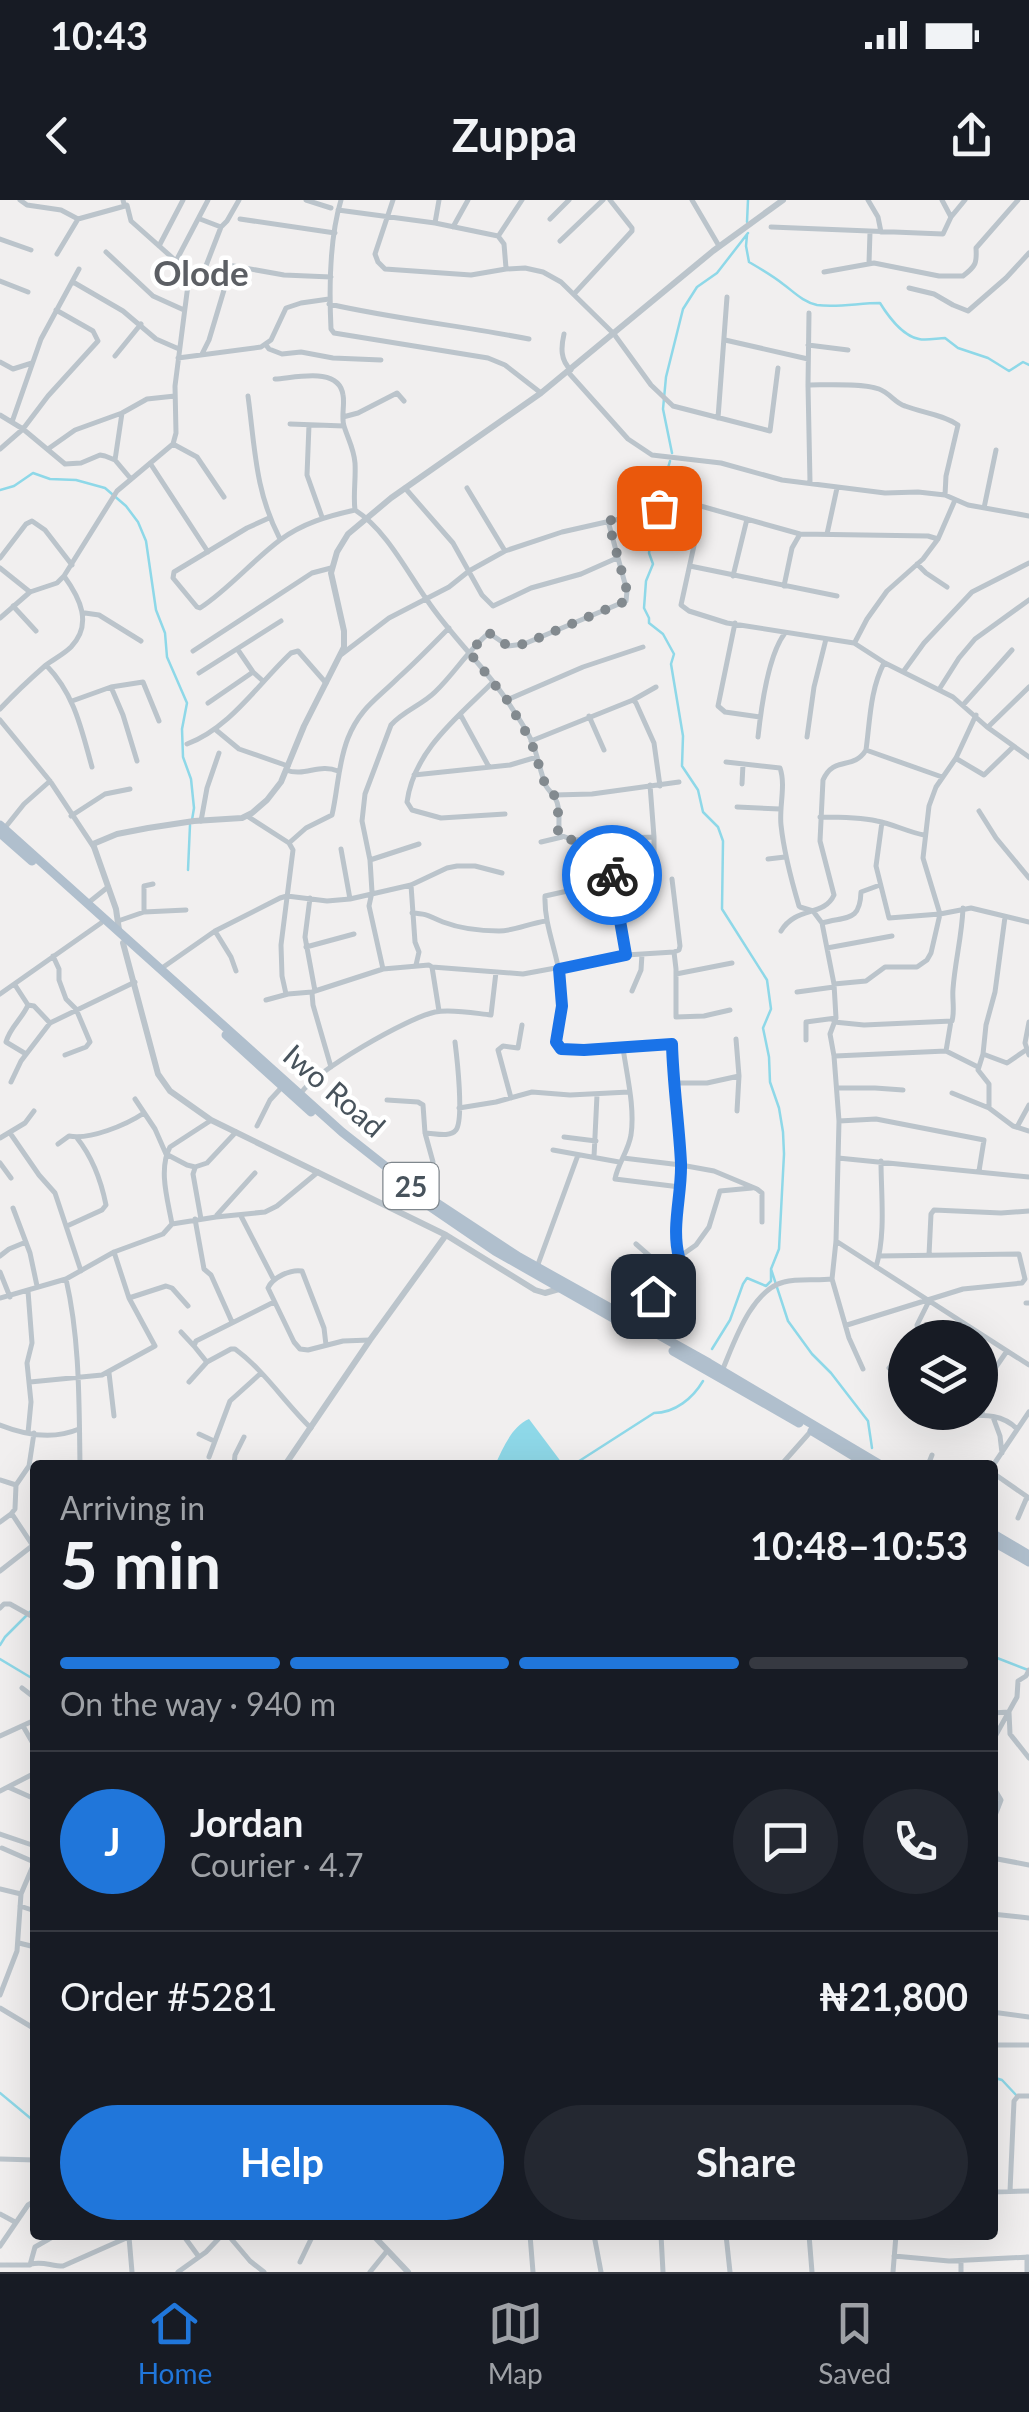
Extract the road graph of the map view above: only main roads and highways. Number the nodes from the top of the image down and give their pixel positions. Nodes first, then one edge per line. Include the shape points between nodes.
1 (1, 829) edge
2 (120, 932) junction
3 (244, 1048) junction
4 (603, 1309) junction
5 (860, 1460) edge
6 (873, 1460) edge
7 (998, 1540) edge
8 (1028, 1554) edge

1 - 2 main road, Iwo Road / 25
1 - 2 main road, Iwo Road via 101,923
2 - 3 main road, Iwo Road
2 - 3 main road, Iwo Road / 25
3 - 4 main road, Iwo Road / 25 via 425,1196
3 - 4 main road, Iwo Road via 430,1208
4 - 5 main road, Iwo Road
4 - 6 main road, Iwo Road / 25
7 - 8 main road

